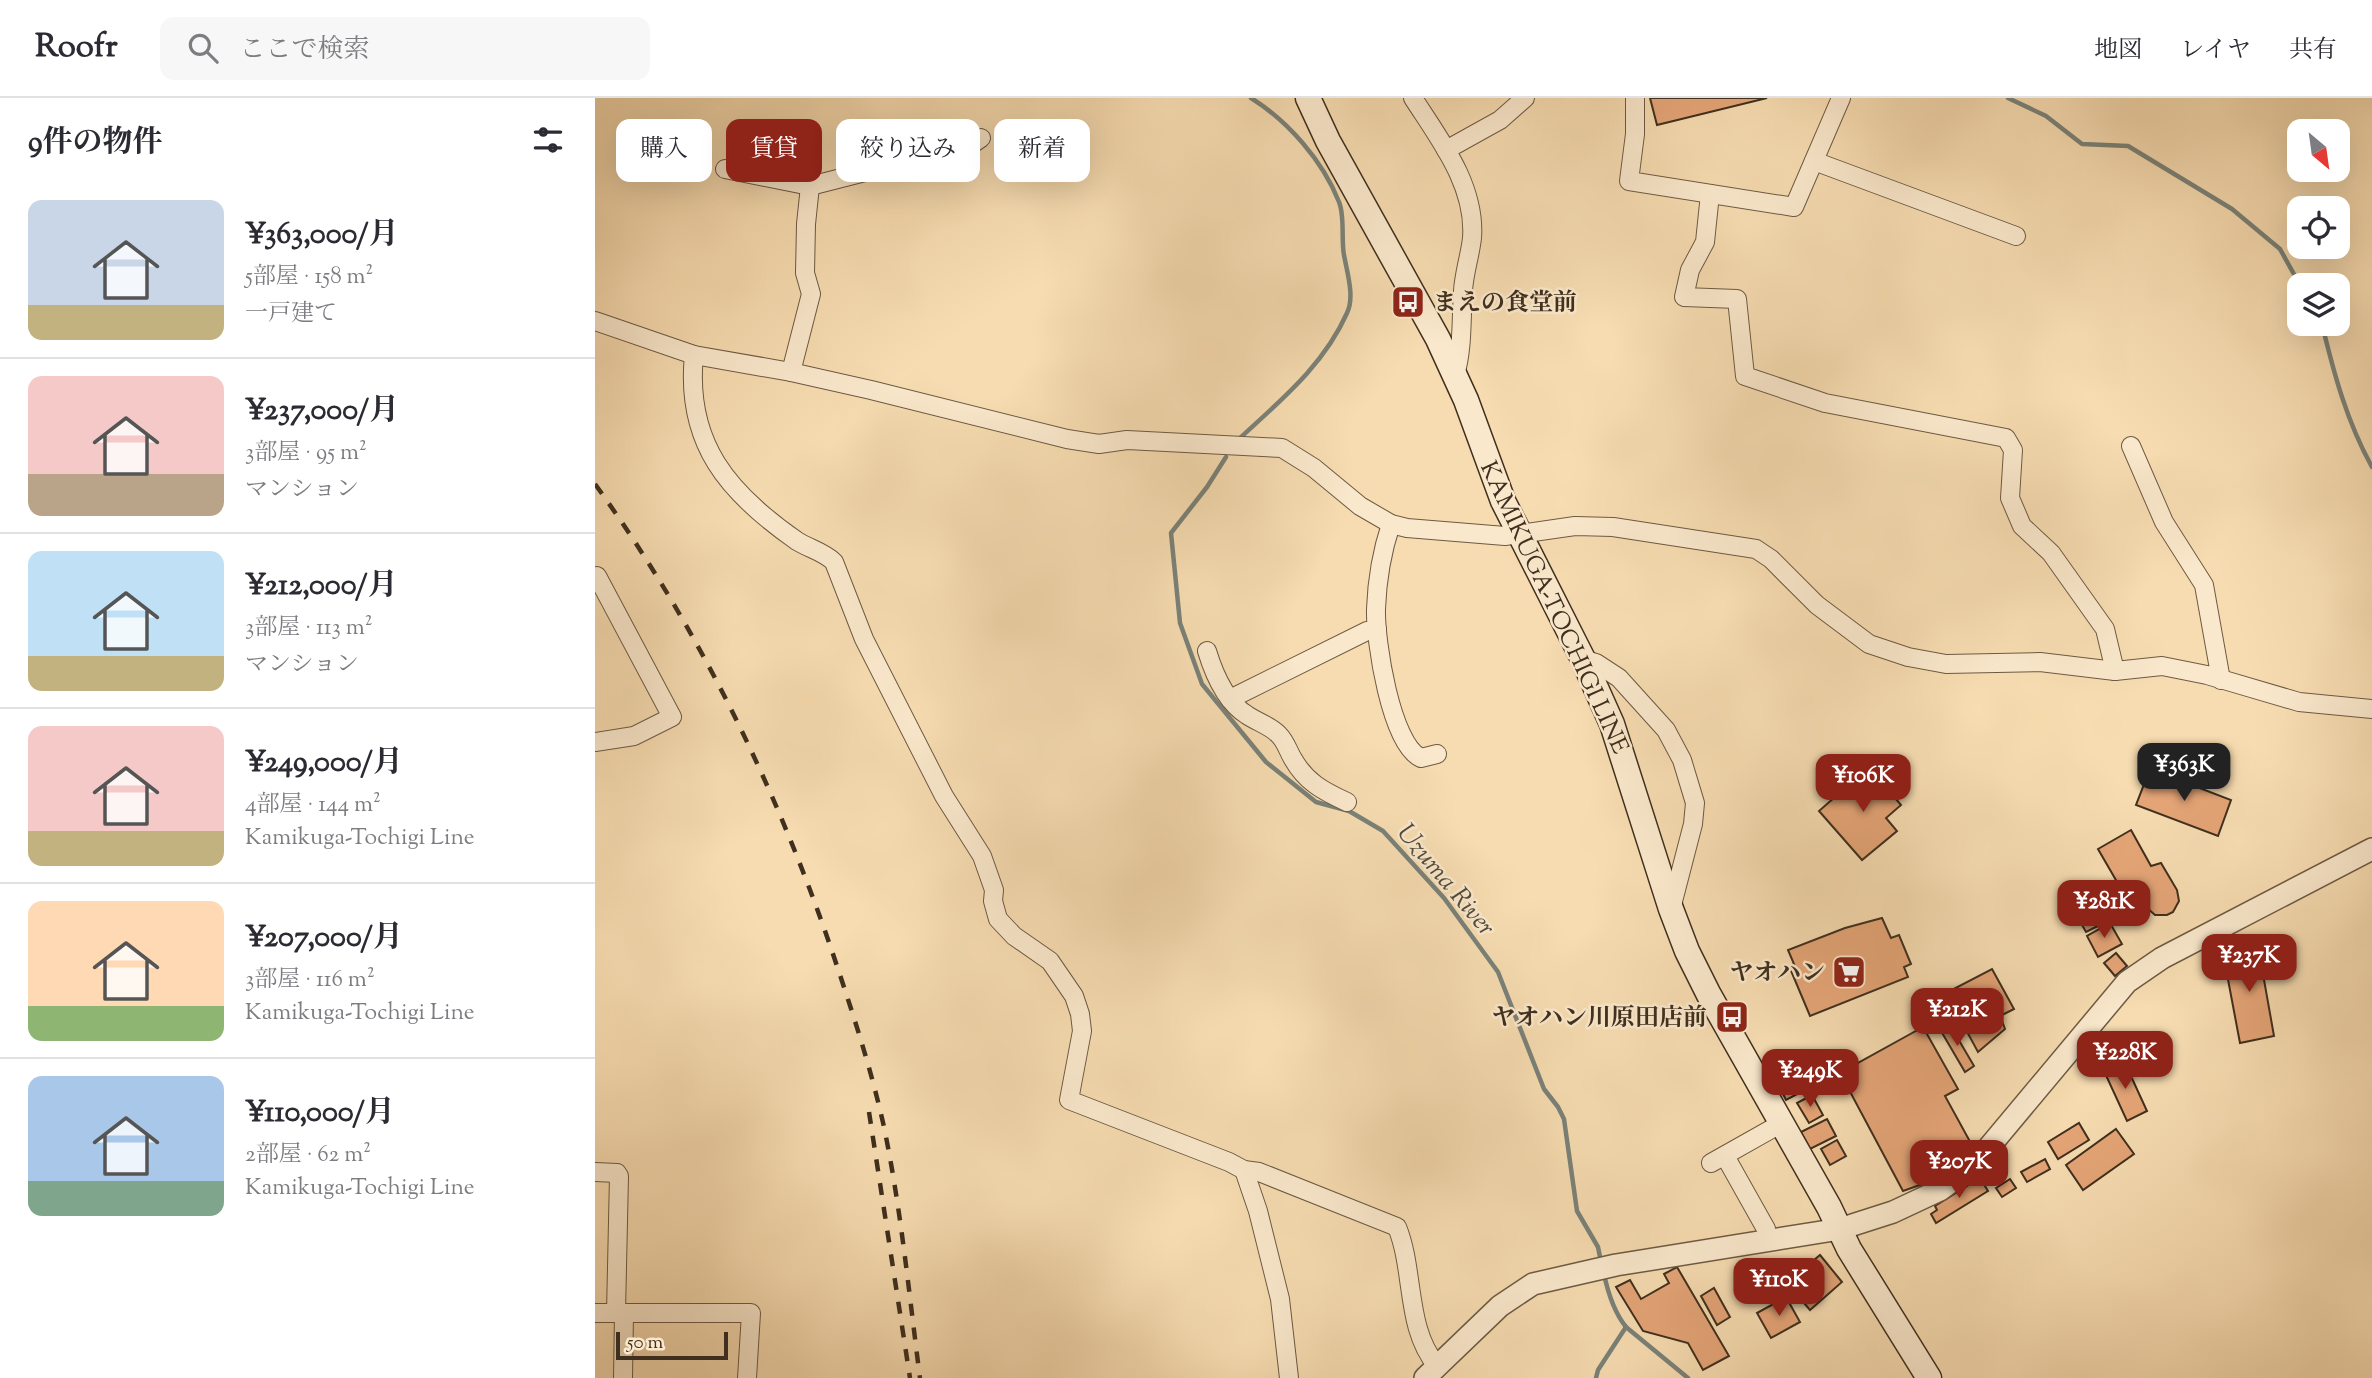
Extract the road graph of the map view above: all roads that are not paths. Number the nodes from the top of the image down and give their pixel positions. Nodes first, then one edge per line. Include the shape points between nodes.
1 (1308, 98) edge
2 (1413, 98) edge
3 (1525, 98) edge
4 (1635, 98) edge
5 (1841, 98) edge
6 (981, 138) dead end
7 (1446, 150) junction
8 (1814, 161) junction
9 (725, 169) dead end
10 (810, 186) junction
11 (1710, 194) junction
12 (2016, 236) dead end
13 (595, 321) edge
14 (694, 355) junction
15 (791, 372) junction
16 (1455, 375) junction
17 (2131, 446) dead end
18 (1391, 524) junction
19 (1519, 534) junction
20 (597, 576) edge
21 (1377, 629) junction
22 (1207, 652) dead end
23 (1583, 659) junction
24 (2115, 671) junction
25 (2221, 680) junction
26 (1230, 699) junction
27 (2372, 709) edge
28 (595, 742) edge
29 (1437, 754) dead end
30 (1347, 802) dead end
31 (2372, 849) edge
32 (1671, 909) junction
33 (1782, 1124) junction
34 (1244, 1170) junction
35 (595, 1172) edge
36 (1840, 1229) junction
37 (1768, 1240) junction
38 (595, 1313) edge
39 (620, 1313) junction
40 (1431, 1372) edge
41 (623, 1378) edge
42 (747, 1378) edge
43 (1289, 1378) edge
44 (1929, 1378) edge

1 - 16 main road, KAMIKUGA-TOCHIGI LINE
2 - 7 street
3 - 7 street via 1500,120
4 - 11 street via 1629,181
5 - 8 street
6 - 10 street via 971,145
7 - 16 street via 1469,198 1472,237 1464,284 1461,355
8 - 11 street via 1794,207
8 - 12 street
9 - 10 street
10 - 15 street via 806,273 811,294
11 - 24 street via 1705,242 1690,270 1684,297 1737,299 1745,376 1825,403 2006,439 2013,450 2010,498 2022,526 2052,553 2105,629
13 - 14 street
14 - 15 street
14 - 34 street via 692,389 703,441 744,499 800,543 834,562 864,639 944,796 982,856 998,919 1050,961 1073,996 1082,1031 1069,1100
15 - 18 street via 1067,439 1100,444 1126,440 1282,448
16 - 19 main road, KAMIKUGA-TOCHIGI LINE
17 - 25 street via 2164,522 2204,585
18 - 19 street
18 - 21 street via 1380,572
19 - 23 main road, KAMIKUGA-TOCHIGI LINE
19 - 24 street via 1575,526 1613,527 1756,549 1818,606 1869,644 1907,657 1946,664 2040,662
20 - 28 street via 672,717 634,736
21 - 26 street
21 - 29 street via 1399,733 1414,755
22 - 26 street
23 - 32 main road, KAMIKUGA-TOCHIGI LINE via 1622,751
23 - 32 street via 1607,669 1629,688 1669,734 1685,769 1695,803 1693,824
24 - 25 street via 2162,666
25 - 27 street via 2299,702
26 - 30 street via 1277,732 1315,786
31 - 36 street via 2161,958 2127,982 1974,1165 1914,1203
32 - 33 main road, KAMIKUGA-TOCHIGI LINE via 1709,995
33 - 36 main road, KAMIKUGA-TOCHIGI LINE
33 - 37 street via 1718,1159 1766,1229
34 - 40 street via 1397,1227
34 - 43 street via 1280,1299
35 - 39 street via 619,1176
36 - 37 street
36 - 44 main road, KAMIKUGA-TOCHIGI LINE
37 - 40 street via 1533,1284 1500,1306
38 - 39 street
39 - 41 street
39 - 42 street via 751,1313

